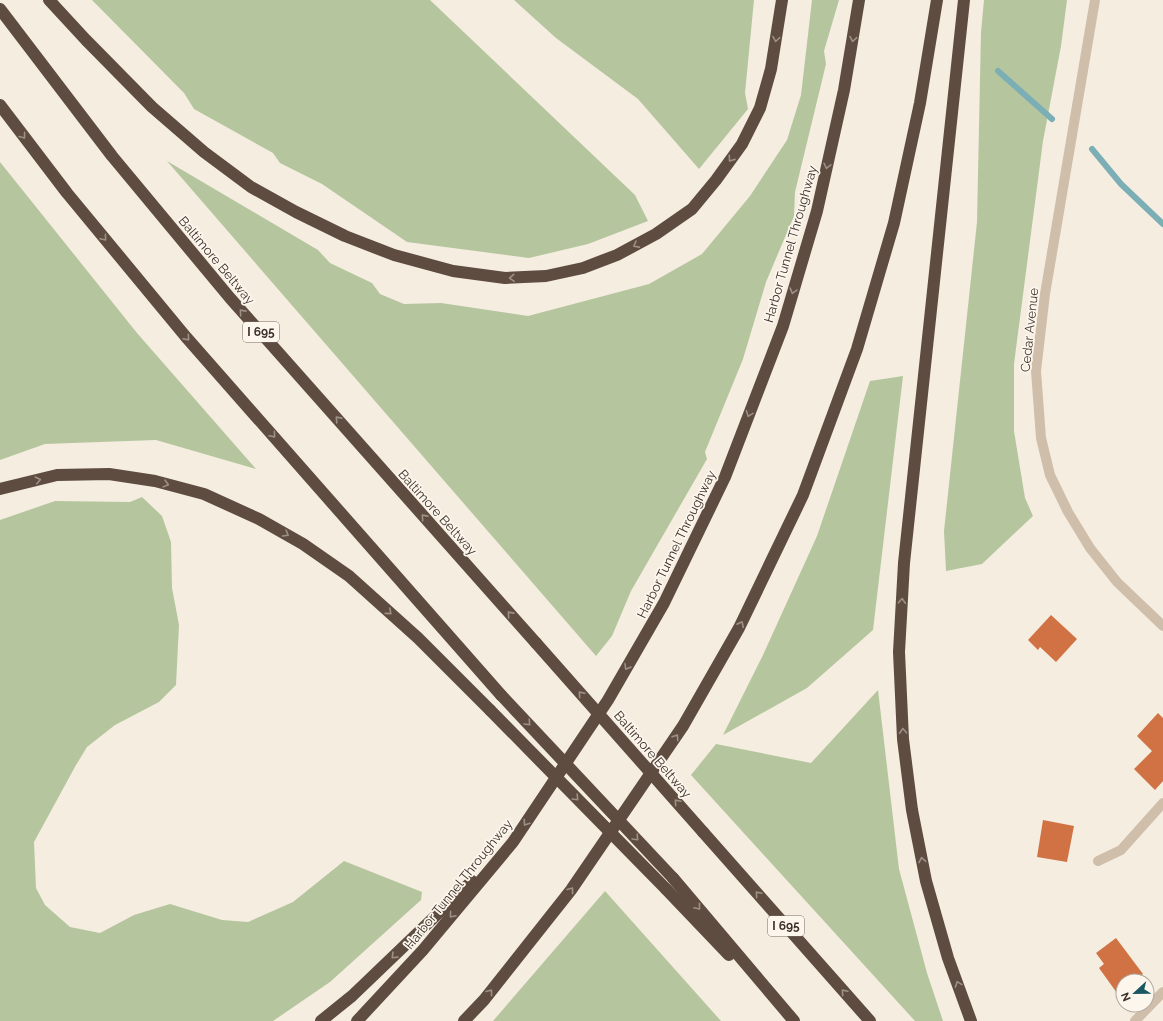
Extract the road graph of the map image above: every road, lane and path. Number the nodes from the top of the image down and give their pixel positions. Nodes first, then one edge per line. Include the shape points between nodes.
1 (49, 0) edge
2 (782, 0) edge
3 (859, 0) edge
4 (936, 0) edge
5 (964, 0) edge
6 (1095, 0) edge
7 (0, 9) edge
8 (0, 105) edge
9 (0, 489) edge
10 (1163, 626) edge
11 (1163, 803) edge
12 (513, 842) junction
13 (1098, 861) dead end
14 (1163, 992) edge
15 (321, 1021) edge
16 (357, 1021) edge
17 (464, 1021) edge
18 (793, 1021) edge
19 (870, 1021) edge
20 (971, 1021) edge
21 (1135, 1021) edge

2 -> 1 highway via 771,69 760,108 742,144 692,209 656,234 617,256 583,268 546,276 505,278 453,271 394,255 345,236 251,187 204,152 152,107
3 -> 12 highway, Harbor Tunnel Throughway via 844,90 817,210 782,326 725,477 664,603 608,700
17 -> 4 highway via 484,1000 571,890 683,726 739,628 802,495 857,350 894,223 920,103
20 -> 5 highway via 948,958 926,881 912,810 903,739 899,652 904,564
6 - 10 street, Cedar Avenue via 1045,294 1036,371 1041,438 1050,475 1090,548 1117,582
19 -> 7 highway, Baltimore Beltway / I 695, bridge via 230,298 112,156
8 -> 18 highway, bridge via 67,193 186,337 501,695 673,878
9 -> 18 highway, bridge via 57,475 109,474 155,481 204,494 259,519 303,544 349,576 418,638
11 - 13 street via 1121,850
12 -> 15 highway via 352,996
12 -> 16 highway, Harbor Tunnel Throughway via 423,950
14 - 21 street

